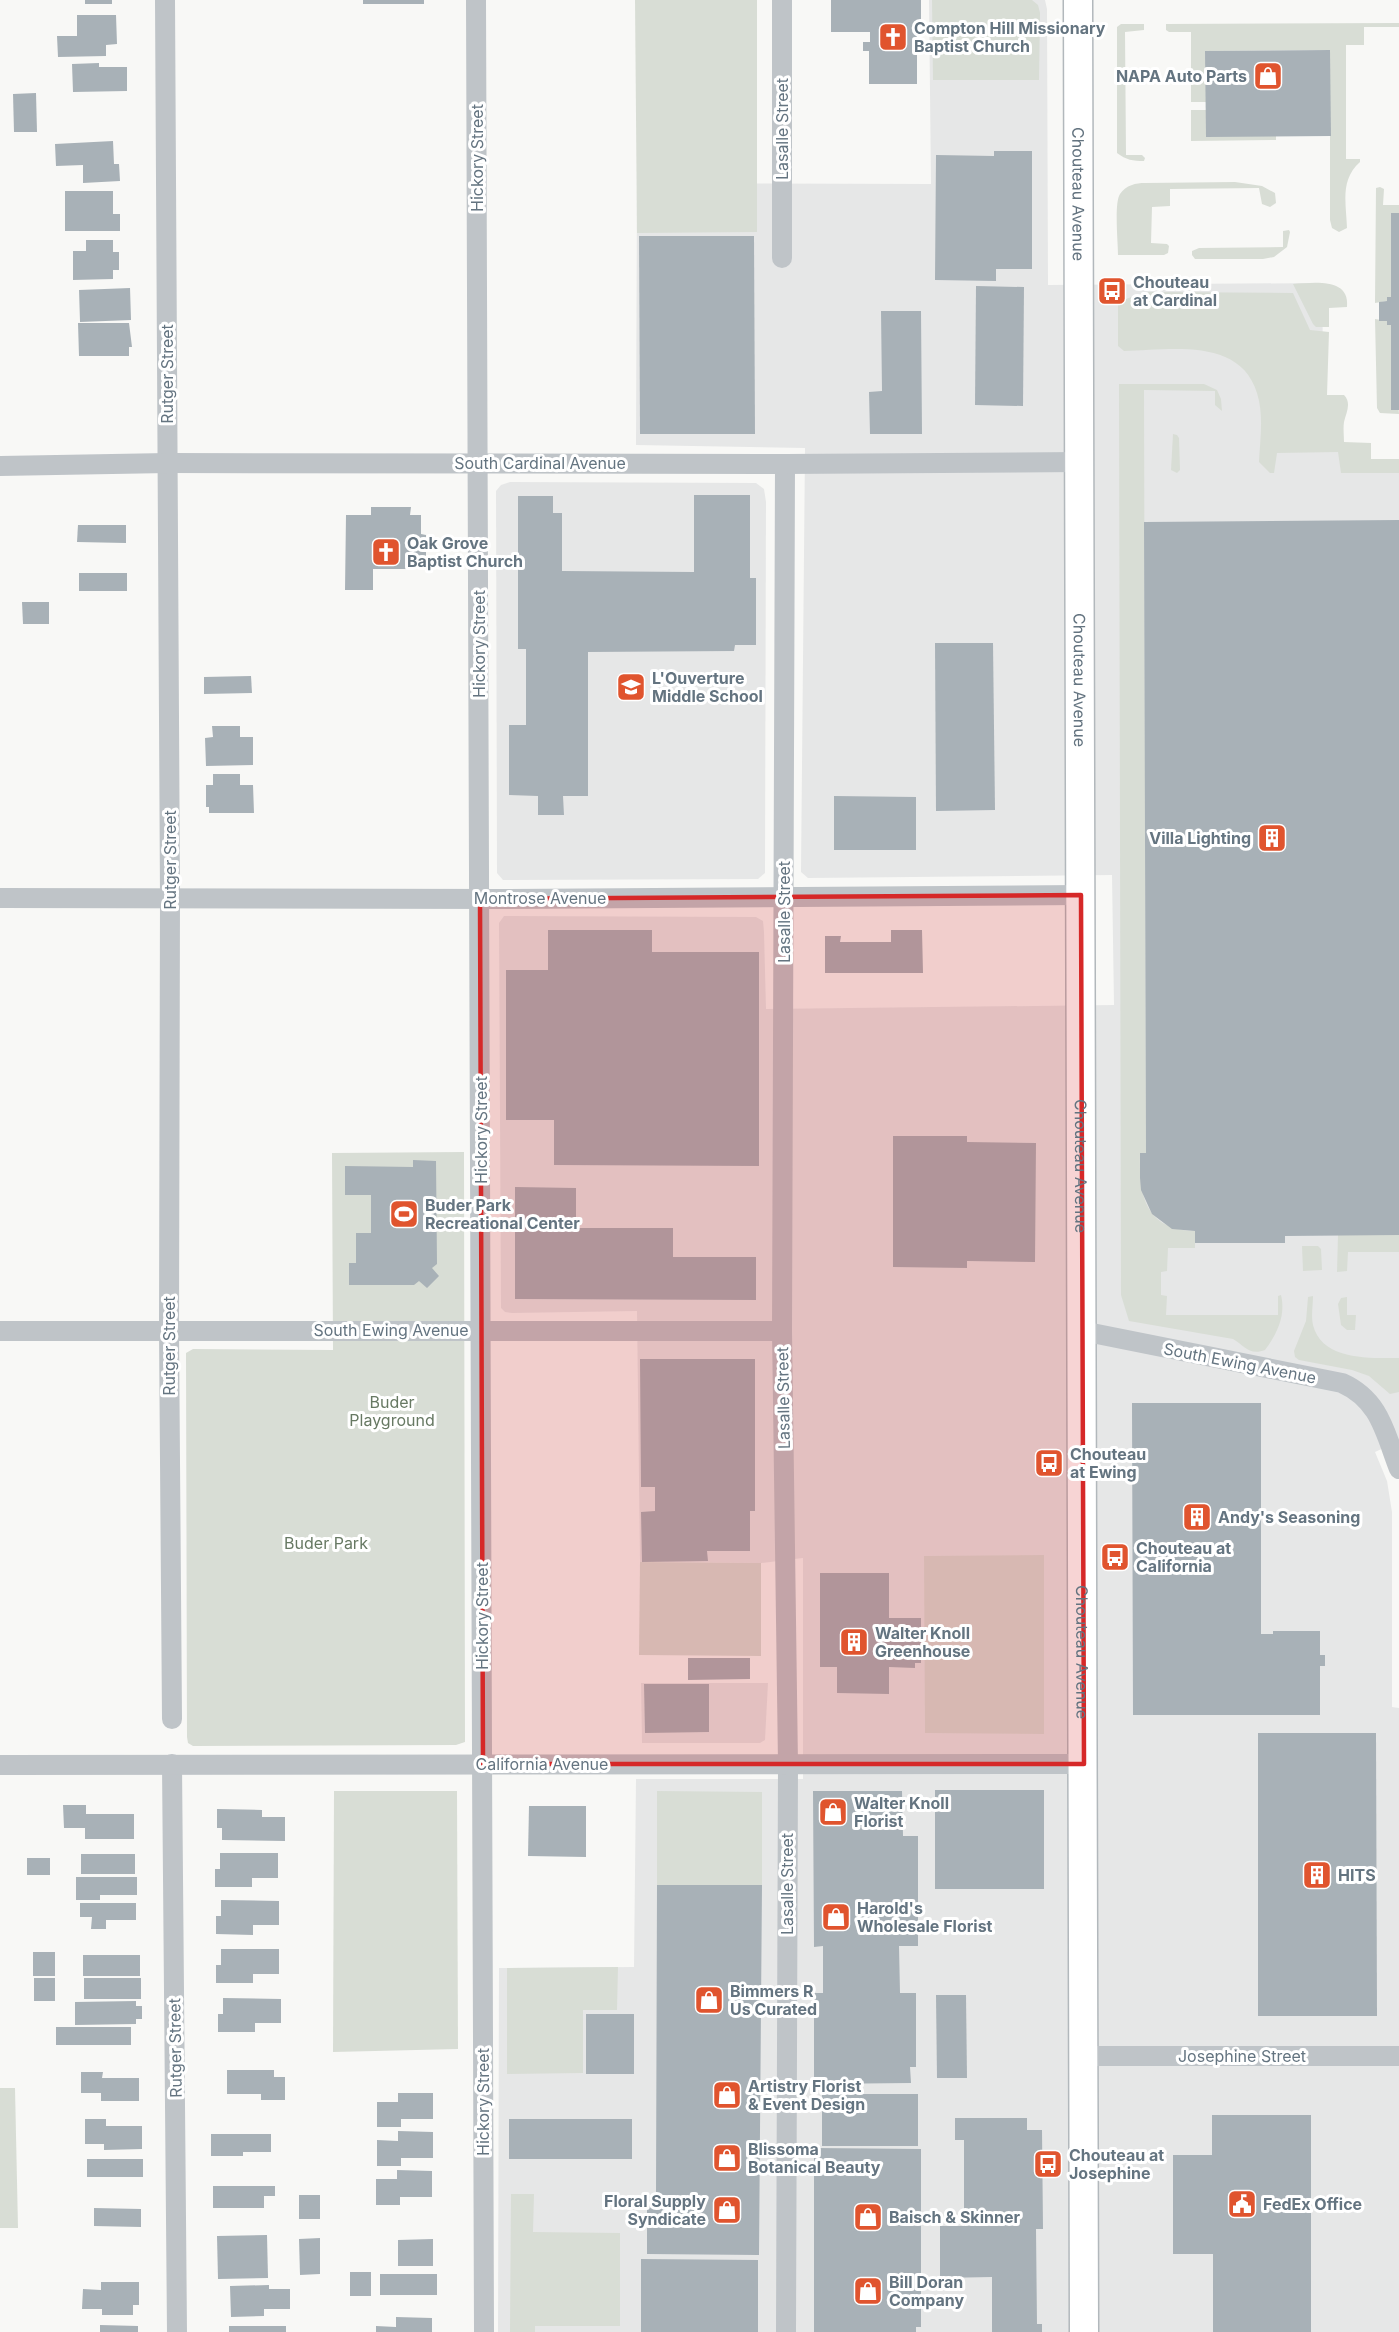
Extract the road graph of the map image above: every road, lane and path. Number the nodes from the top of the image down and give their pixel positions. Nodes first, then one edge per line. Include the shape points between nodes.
1 (165, 0) edge
2 (476, 0) edge
3 (782, 0) edge
4 (1078, 0) edge
5 (782, 258) dead end
6 (1081, 462) junction
7 (168, 463) junction
8 (478, 463) junction
9 (785, 464) junction
10 (0, 466) edge
11 (1081, 895) junction
12 (170, 897) junction
13 (784, 897) junction
14 (0, 898) edge
15 (480, 899) junction
16 (482, 1329) junction
17 (0, 1331) edge
18 (169, 1331) junction
19 (782, 1331) junction
20 (1082, 1331) junction
21 (1399, 1469) edge
22 (172, 1719) dead end
23 (172, 1764) junction
24 (483, 1764) junction
25 (788, 1764) junction
26 (1084, 1764) junction
27 (0, 1765) edge
28 (1084, 2056) junction
29 (1399, 2056) edge
30 (177, 2332) edge
31 (483, 2332) edge
32 (786, 2332) edge
33 (1084, 2332) edge

1 - 7 street, Rutger Street
2 - 8 street, Hickory Street
3 - 5 street, Lasalle Street
4 - 6 main road, Chouteau Avenue
6 - 9 street, South Cardinal Avenue
6 - 11 main road, Chouteau Avenue
7 - 8 street, South Cardinal Avenue
7 - 10 street, South Cardinal Avenue
7 - 12 street, Rutger Street
8 - 9 street, South Cardinal Avenue
8 - 15 street, Hickory Street
9 - 13 street, Lasalle Street
11 - 13 street, Montrose Avenue
11 - 20 main road, Chouteau Avenue
12 - 14 street, Montrose Avenue
12 - 15 street, Montrose Avenue
12 - 18 street, Rutger Street
13 - 15 street, Montrose Avenue
13 - 19 street, Lasalle Street
15 - 16 street, Hickory Street
16 - 18 street, South Ewing Avenue
16 - 19 street, South Ewing Avenue
16 - 24 street, Hickory Street
17 - 18 street, South Ewing Avenue
18 - 22 street, Rutger Street
19 - 25 street, Lasalle Street
20 - 21 street, South Ewing Avenue via 1342,1383 1368,1400
20 - 26 main road, Chouteau Avenue
23 - 24 street, California Avenue
23 - 27 street, California Avenue
23 - 30 street, Rutger Street
24 - 25 street, California Avenue
24 - 31 street, Hickory Street
25 - 26 street, California Avenue
25 - 32 street, Lasalle Street
26 - 28 main road, Chouteau Avenue
28 - 29 street, Josephine Street
28 - 33 main road, Chouteau Avenue

